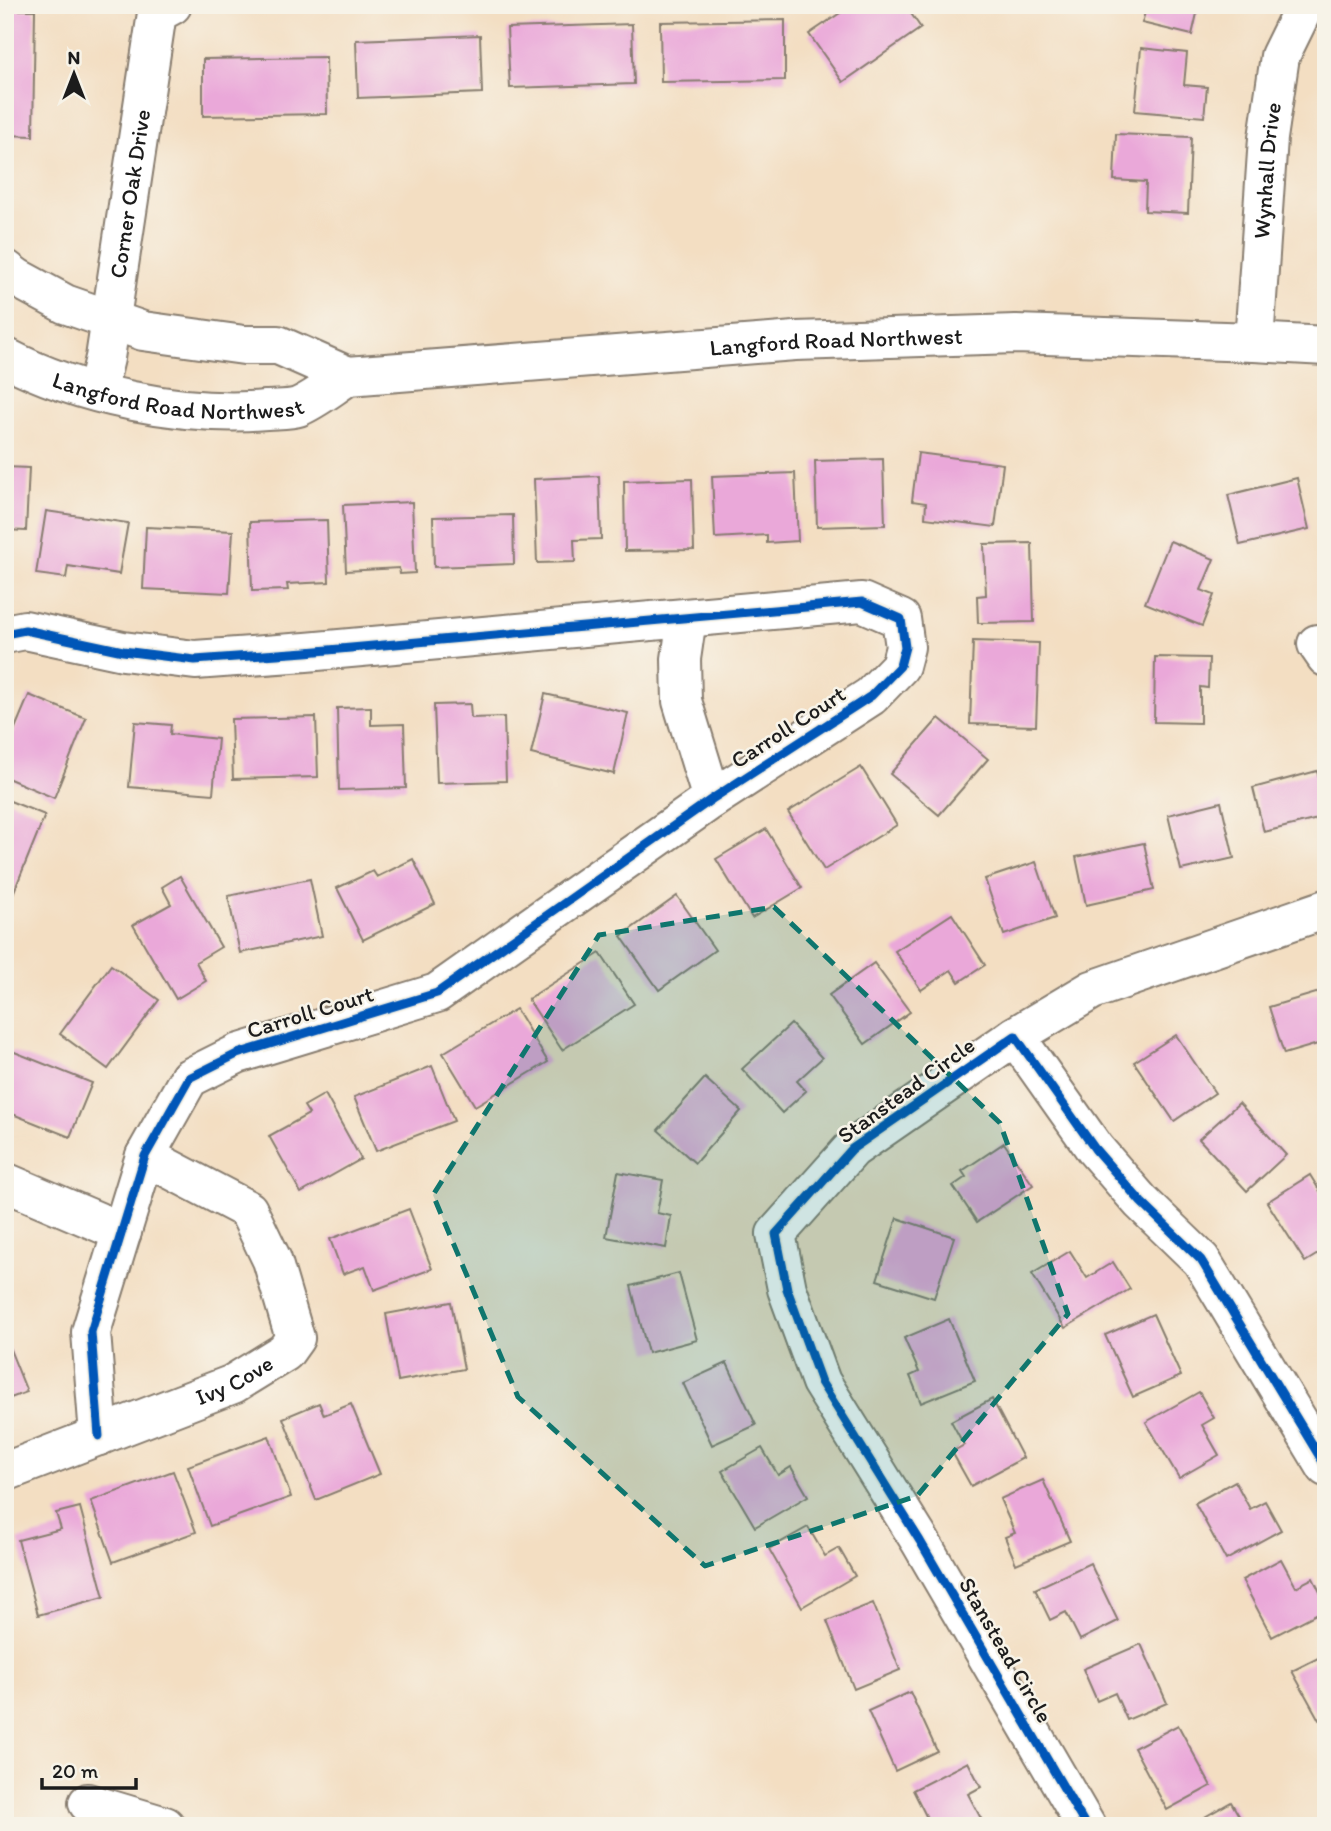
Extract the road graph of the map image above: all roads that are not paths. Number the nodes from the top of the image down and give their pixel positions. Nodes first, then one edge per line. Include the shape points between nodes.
1 (172, 5) edge
2 (1305, 5) edge
3 (5, 269) edge
4 (110, 320) junction
5 (1254, 342) junction
6 (1326, 346) edge
7 (5, 357) edge
8 (348, 376) junction
9 (97, 391) junction
10 (687, 618) junction
11 (5, 634) edge
12 (712, 799) junction
13 (1326, 909) edge
14 (1015, 1036) junction
15 (145, 1156) junction
16 (5, 1182) edge
17 (122, 1232) junction
18 (99, 1436) junction
19 (1326, 1467) edge
20 (5, 1472) edge
21 (88, 1804) dead end
22 (165, 1826) edge
23 (1086, 1826) edge

1 - 4 street, Corner Oak Drive via 157,13
2 - 5 street, Wynhall Drive via 1280,56 1268,138
3 - 4 street, Langford Road Northwest via 65,304
4 - 8 street, Langford Road Northwest via 143,331 244,345 278,345
4 - 9 street, Corner Oak Drive
5 - 6 street, Langford Road Northwest
5 - 8 street, Langford Road Northwest via 1016,334 795,341
7 - 9 street, Langford Road Northwest via 34,372
8 - 9 street, Langford Road Northwest via 297,408 240,412 162,406
10 - 11 street, Carroll Court via 195,660 123,651 25,630
10 - 12 street via 681,659 682,701
10 - 12 street, Carroll Court via 862,602 901,619 905,647 900,666 871,696
12 - 15 street, Carroll Court via 438,993 237,1054 189,1078
13 - 14 street, Stanstead Circle via 1092,990
14 - 19 street via 1095,1149 1141,1202 1201,1259
14 - 23 street, Stanstead Circle via 852,1149 776,1234 787,1289 821,1382 920,1541
15 - 17 street, Carroll Court
15 - 18 street, Ivy Cove via 248,1210 272,1259 295,1338 285,1352 233,1384
16 - 17 street
17 - 18 street, Carroll Court via 91,1332
18 - 20 street, Ivy Cove
21 - 22 street

